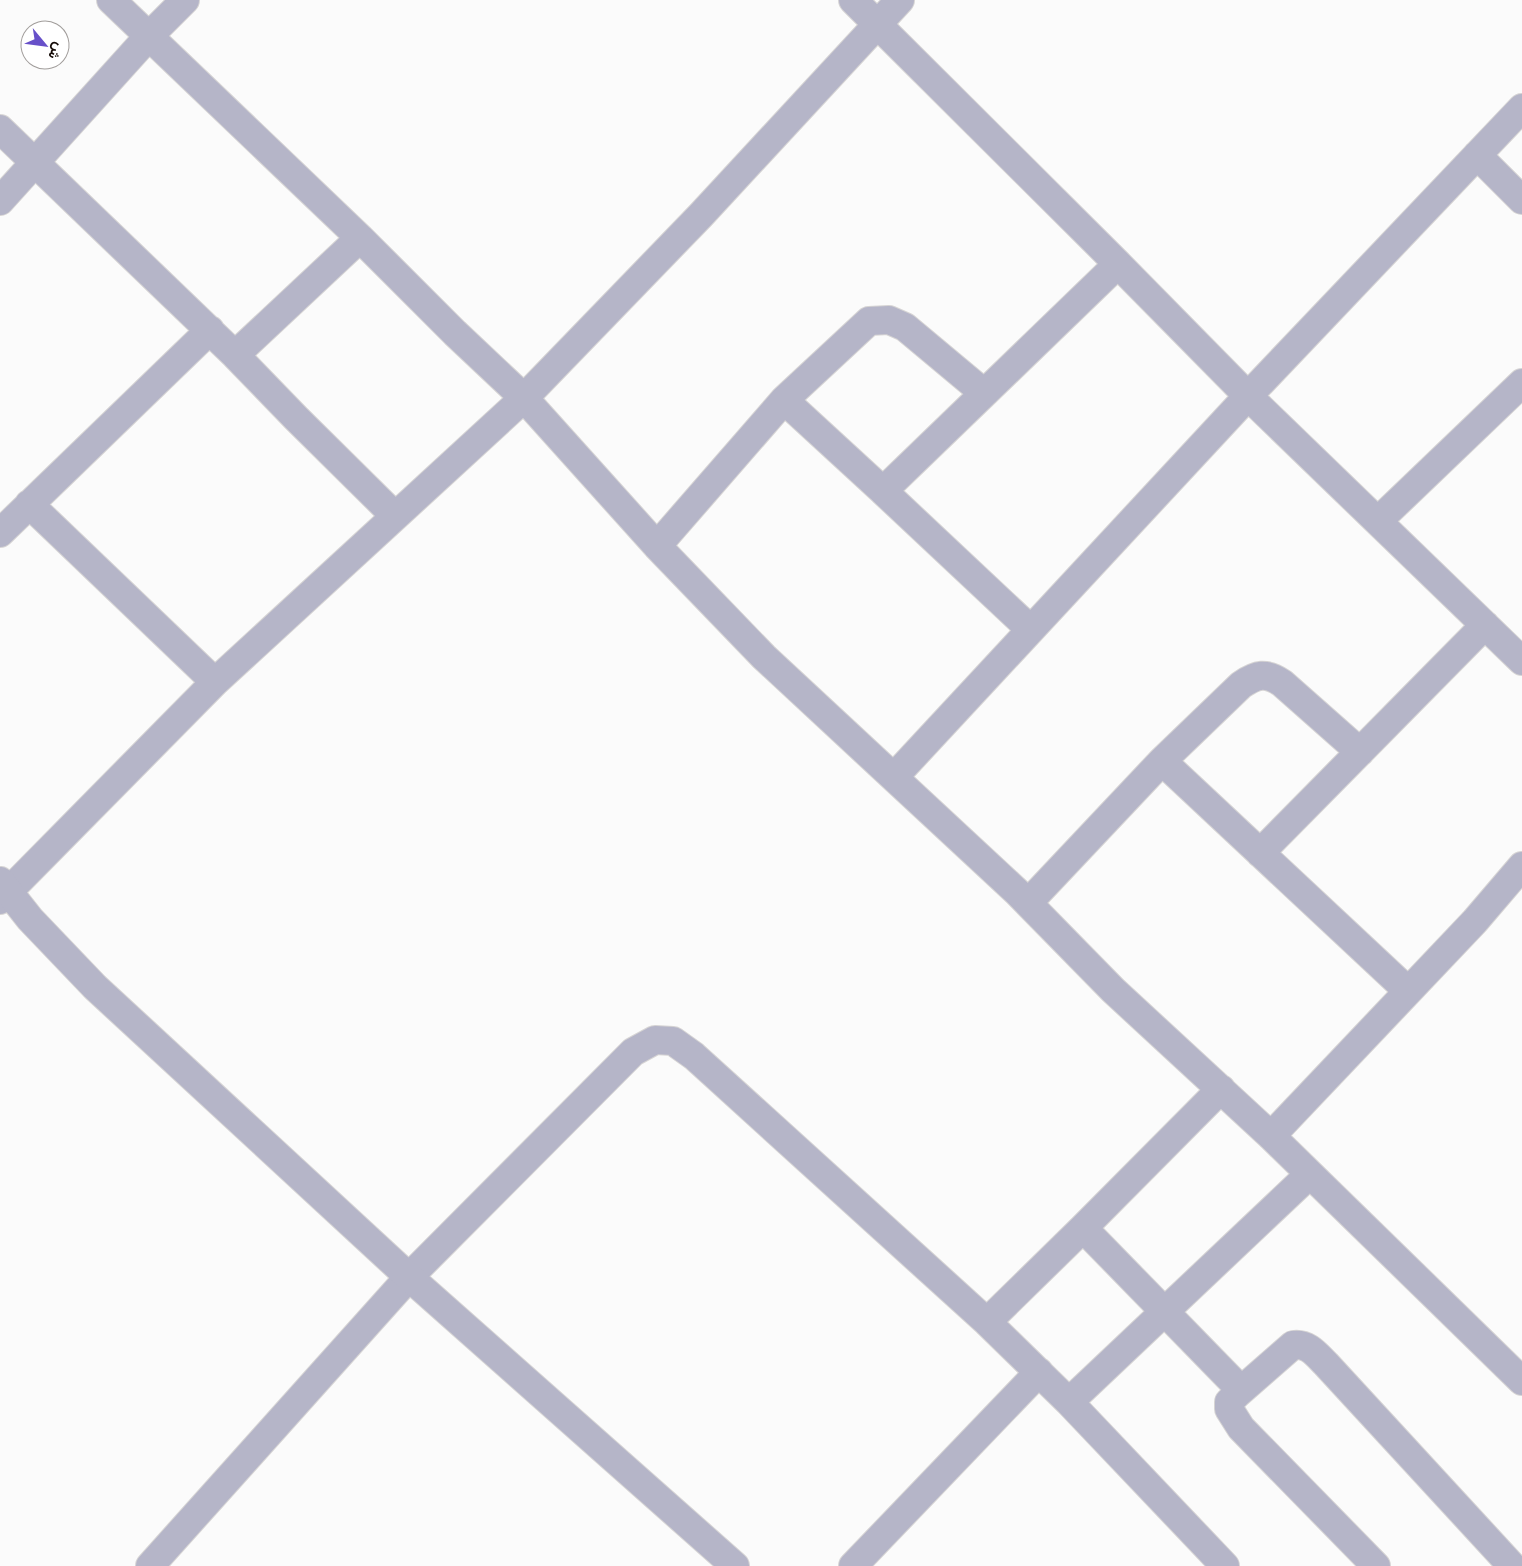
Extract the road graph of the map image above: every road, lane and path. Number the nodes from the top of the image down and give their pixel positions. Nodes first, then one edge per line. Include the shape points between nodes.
1 (110, 0) edge
2 (184, 0) edge
3 (853, 0) edge
4 (900, 0) edge
5 (878, 23) junction
6 (149, 36) junction
7 (1522, 108) edge
8 (0, 129) edge
9 (1477, 155) junction
10 (34, 162) junction
11 (0, 200) edge
12 (1522, 200) edge
13 (360, 238) junction
14 (1118, 264) junction
15 (210, 330) junction
16 (235, 355) junction
17 (1522, 383) edge
18 (984, 393) junction
19 (1248, 396) junction
20 (524, 398) junction
21 (784, 400) junction
22 (883, 491) junction
23 (29, 504) junction
24 (395, 516) junction
25 (1378, 521) junction
26 (0, 532) edge
27 (657, 546) junction
28 (1485, 625) junction
29 (1030, 629) junction
30 (1522, 661) edge
31 (215, 682) junction
32 (1360, 752) junction
33 (1162, 761) junction
34 (894, 777) junction
35 (1260, 853) junction
36 (1522, 866) edge
37 (2, 891) edge
38 (1028, 903) junction
39 (1408, 990) junction
40 (1221, 1089) junction
41 (1271, 1136) junction
42 (1310, 1174) junction
43 (1083, 1228) junction
44 (408, 1277) junction
45 (1164, 1311) junction
46 (987, 1322) junction
47 (1039, 1372) junction
48 (1522, 1381) edge
49 (1241, 1390) junction
50 (1069, 1402) junction
51 (150, 1566) edge
52 (735, 1566) edge
53 (853, 1566) edge
54 (1224, 1566) edge
55 (1376, 1566) edge
56 (1512, 1566) edge

1 - 6 street
2 - 6 street
3 - 5 street
4 - 5 street
5 - 14 street
5 - 20 street via 701,215
6 - 10 street
6 - 13 street
7 - 9 street
8 - 10 street
9 - 12 street
9 - 19 street
10 - 11 street
10 - 15 street
13 - 16 street
13 - 20 street
14 - 18 street
14 - 19 street
15 - 16 street
15 - 23 street
16 - 24 street
17 - 25 street
18 - 21 street via 905,327 889,320 870,321
18 - 22 street
19 - 25 street
19 - 29 street
20 - 24 street
20 - 27 street
21 - 22 street
21 - 27 street
22 - 29 street
23 - 26 street
23 - 31 street
24 - 31 street
25 - 28 street
27 - 34 street via 764,657
28 - 30 street
28 - 32 street
29 - 34 street
31 - 37 street
32 - 33 street via 1282,684 1263,675 1241,685
32 - 35 street
33 - 35 street
33 - 38 street
34 - 38 street
35 - 39 street
36 - 39 street via 1475,921
37 - 44 street via 95,988
38 - 40 street via 1113,990
39 - 41 street
40 - 41 street
40 - 43 street
41 - 42 street
42 - 45 street
42 - 48 street
43 - 45 street
43 - 46 street
44 - 46 street via 633,1052 655,1040 673,1041 728,1086
44 - 51 street
44 - 52 street
45 - 49 street
45 - 50 street
46 - 47 street
47 - 50 street
47 - 53 street
49 - 55 street via 1228,1409 1236,1421
49 - 56 street via 1293,1345 1301,1344 1311,1349
50 - 54 street

